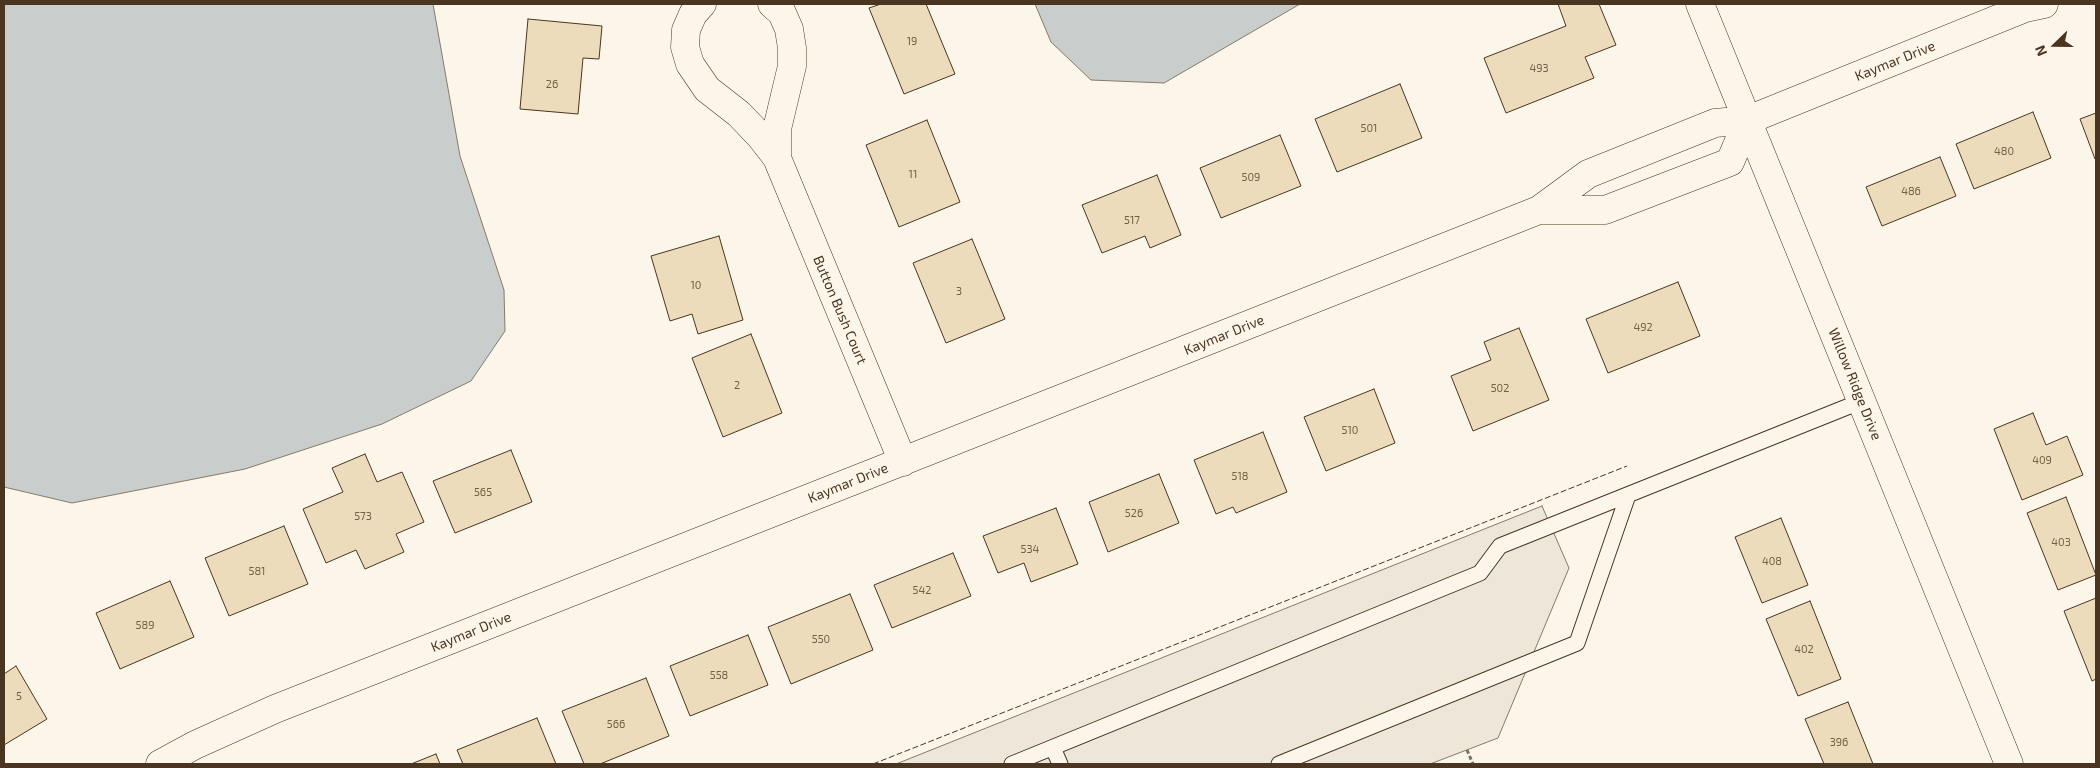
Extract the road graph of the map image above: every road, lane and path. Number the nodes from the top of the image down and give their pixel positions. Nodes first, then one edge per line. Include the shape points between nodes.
1 (702, 4) edge
2 (772, 4) edge
3 (1700, 4) edge
4 (2044, 4) edge
5 (1748, 120) junction
6 (776, 158) junction
7 (1540, 210) junction
8 (1862, 401) junction
9 (903, 462) junction
10 (1628, 495) junction
11 (1053, 748) junction
12 (1467, 750) dead end
13 (160, 764) edge
14 (1012, 764) edge
15 (1060, 764) edge
16 (1279, 764) edge
17 (1473, 764) edge
18 (2009, 764) edge

1 - 6 street, Button Bush Court via 686,30 685,47 690,64 708,89 739,114
2 - 6 street, Button Bush Court via 782,13 792,48 792,66 777,129
3 - 5 street, Willow Ridge Drive
4 - 5 street, Kaymar Drive via 2025,8
5 - 7 street, Kaymar Drive via 1714,123 1588,174
5 - 7 street, Kaymar Drive via 1730,162 1605,210
5 - 8 street, Willow Ridge Drive
6 - 9 street, Button Bush Court
7 - 9 street, Kaymar Drive
8 - 10 lane
8 - 18 street, Willow Ridge Drive
9 - 13 street, Kaymar Drive via 274,709 195,744
10 - 11 lane via 1500,546 1480,573
10 - 16 lane via 1577,643
11 - 14 lane
11 - 15 lane
12 - 17 path

